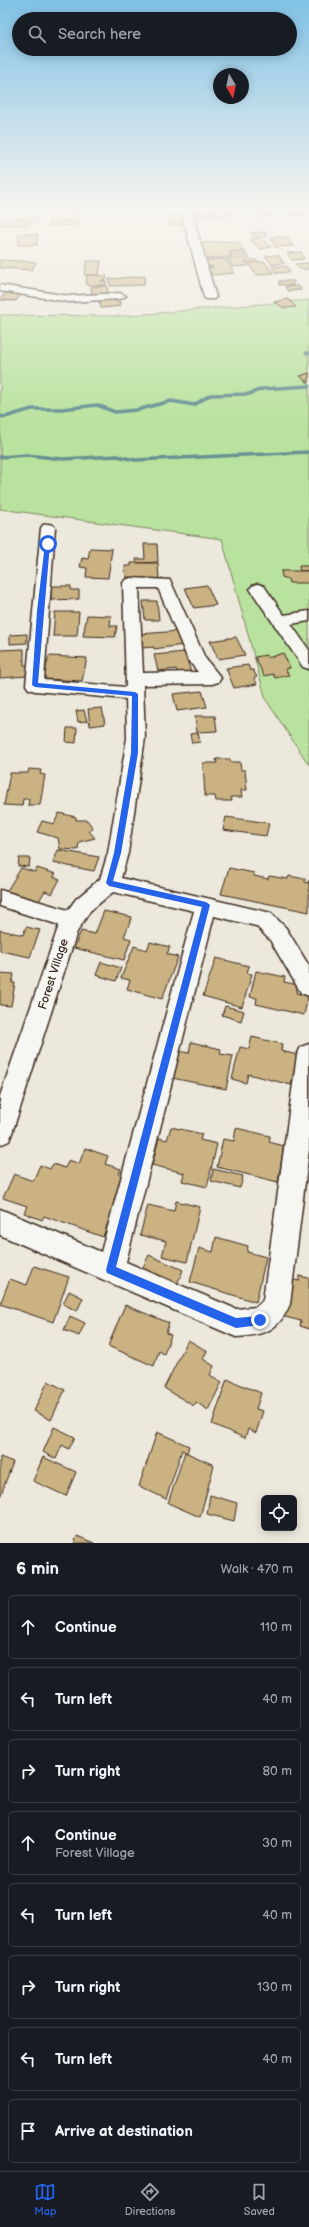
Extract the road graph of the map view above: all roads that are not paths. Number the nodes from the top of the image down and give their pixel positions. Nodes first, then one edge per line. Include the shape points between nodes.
1 (206, 282) edge
2 (0, 288) edge
3 (120, 296) dead end
4 (210, 297) dead end
5 (48, 528) dead end
6 (258, 589) dead end
7 (309, 616) edge
8 (280, 621) junction
9 (309, 663) edge
10 (134, 687) junction
11 (109, 883) junction
12 (0, 898) edge
13 (206, 905) junction
14 (72, 920) junction
15 (309, 986) edge
16 (309, 1055) edge
17 (0, 1133) edge
18 (0, 1222) edge
19 (110, 1270) junction

1 - 4 street
2 - 3 street via 73,299
5 - 10 street via 35,685
6 - 8 street
7 - 8 street
8 - 9 street
10 - 10 street via 131,582 164,583 197,660 212,678
10 - 11 street via 135,753 118,853
11 - 13 street
11 - 14 street, Forest Village via 83,906
12 - 14 street
13 - 15 street via 263,919 285,944
13 - 19 street
14 - 17 street, Forest Village via 60,949
16 - 19 street via 276,1304 272,1314 260,1320 236,1323
18 - 19 street

